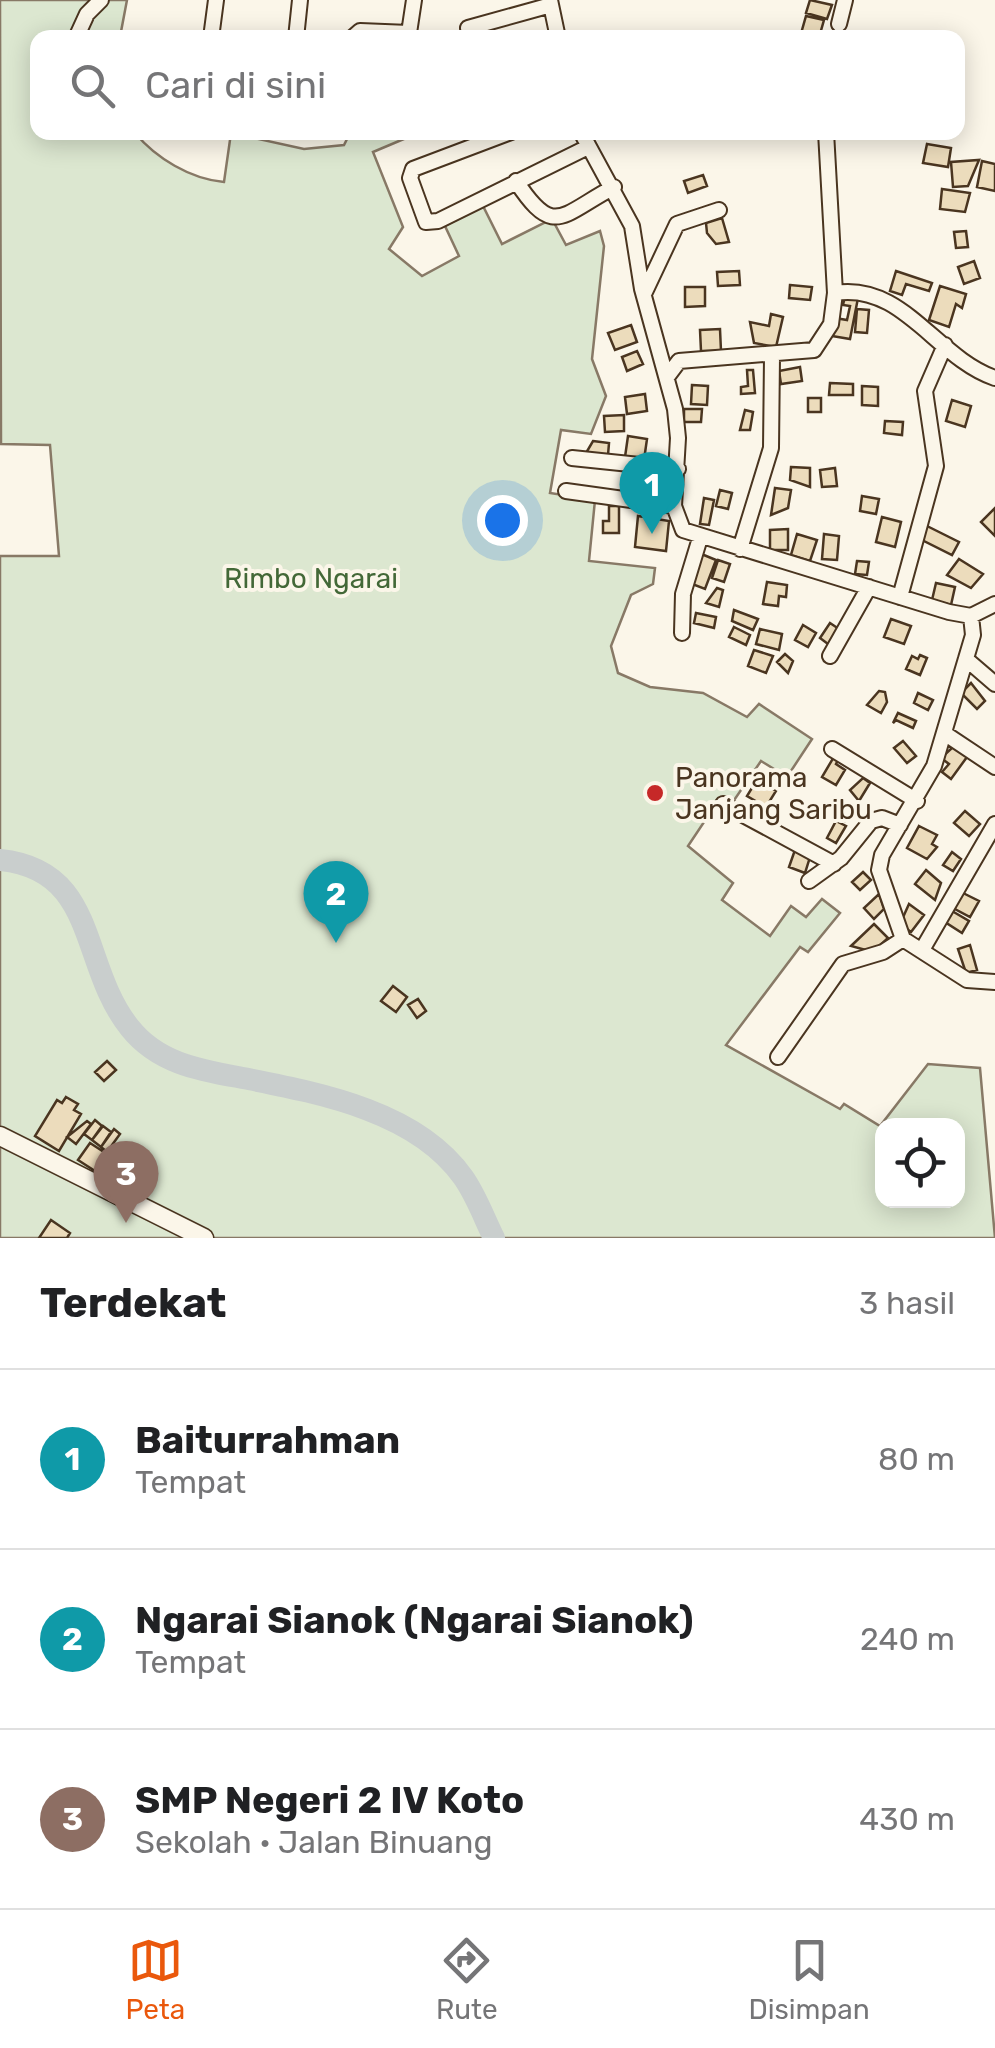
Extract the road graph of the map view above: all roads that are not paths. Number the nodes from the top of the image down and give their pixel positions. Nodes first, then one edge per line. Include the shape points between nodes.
1 (101, 0) edge
2 (216, 0) edge
3 (300, 0) edge
4 (414, 0) edge
5 (845, 0) edge
6 (550, 2) edge
7 (838, 24) dead end
8 (468, 28) dead end
9 (80, 30) edge
10 (213, 30) edge
11 (297, 30) edge
12 (410, 30) edge
13 (556, 30) edge
14 (489, 140) edge
15 (585, 140) edge
16 (826, 140) edge
17 (516, 181) junction
18 (614, 187) junction
19 (718, 210) dead end
20 (835, 293) junction
21 (643, 295) junction
22 (945, 345) junction
23 (772, 356) junction
24 (671, 361) junction
25 (995, 378) edge
26 (572, 458) dead end
27 (678, 469) junction
28 (566, 491) dead end
29 (674, 506) junction
30 (700, 538) junction
31 (740, 549) junction
32 (869, 587) junction
33 (900, 597) junction
34 (995, 604) edge
35 (971, 616) junction
36 (682, 633) dead end
37 (830, 656) dead end
38 (966, 660) junction
39 (995, 684) edge
40 (944, 733) junction
41 (832, 749) dead end
42 (995, 767) edge
43 (916, 801) junction
44 (723, 804) dead end
45 (995, 824) edge
46 (900, 825) junction
47 (834, 864) junction
48 (809, 881) dead end
49 (902, 939) junction
50 (922, 950) junction
51 (995, 982) edge
52 (778, 1057) dead end
53 (0, 1136) edge
54 (204, 1238) edge

1 - 9 street
2 - 10 street
3 - 11 street
4 - 12 street
5 - 7 street
6 - 8 street
6 - 13 street
14 - 17 street via 416,166 410,178 422,216 431,222
15 - 17 street
15 - 18 street
16 - 20 street
17 - 18 street via 546,218
18 - 21 street via 632,226
19 - 21 street via 677,224
20 - 22 street via 854,290 890,301
20 - 23 street via 831,324 814,350
21 - 24 street
22 - 25 street
22 - 33 street via 925,391 936,466
23 - 24 street
23 - 31 street via 771,448
24 - 27 street via 667,377
26 - 27 street
27 - 29 street
28 - 29 street
29 - 30 street via 683,530
30 - 31 street
30 - 36 street via 683,594
31 - 32 street
32 - 33 street
32 - 37 street
33 - 35 street
34 - 35 street
35 - 38 street
38 - 39 street
38 - 40 street
40 - 42 street
40 - 43 street
41 - 43 street
43 - 46 street
44 - 47 street
45 - 50 street
46 - 47 street via 871,821
46 - 49 street via 879,870
47 - 48 street
49 - 50 street
49 - 52 street via 843,964
50 - 51 street via 967,980
53 - 54 main road

